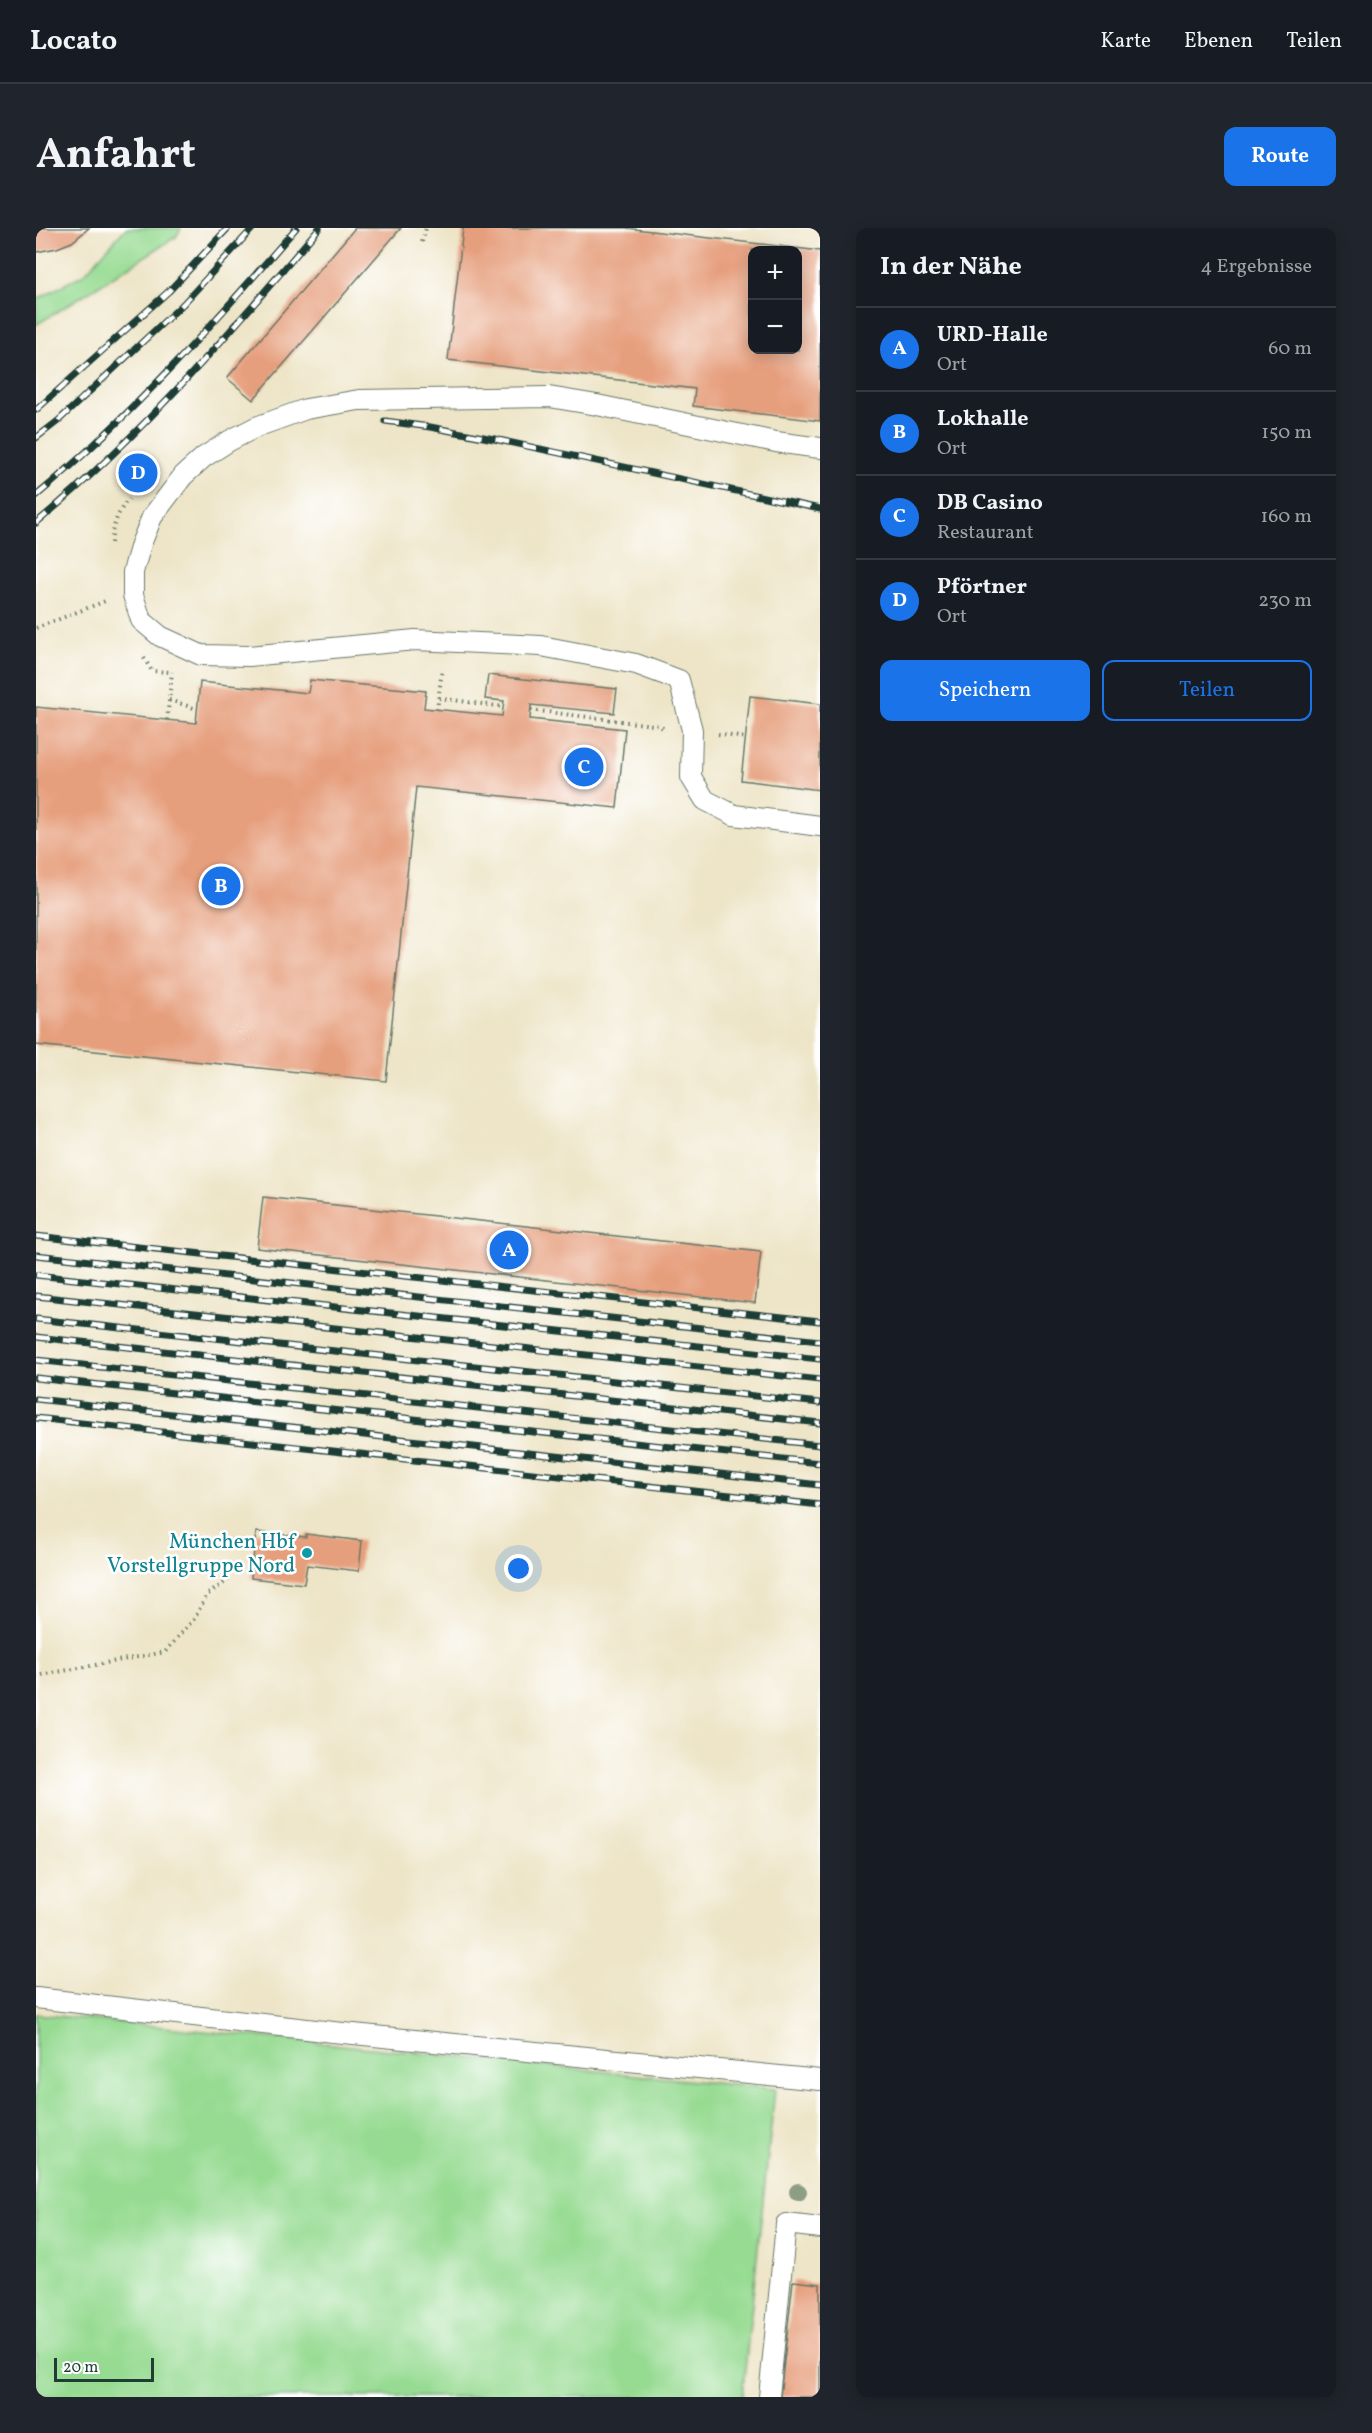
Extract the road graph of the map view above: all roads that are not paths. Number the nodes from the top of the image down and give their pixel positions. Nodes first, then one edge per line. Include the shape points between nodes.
1 (820, 448) edge
2 (820, 826) edge
3 (36, 1998) edge
4 (820, 2080) edge
5 (820, 2228) edge
6 (769, 2397) edge

1 - 2 lane via 549,397 359,400 331,404 279,418 229,441 183,476 152,517 133,572 133,595 141,620 160,636 201,655 249,656 415,640 541,646 636,664 679,680 692,730 691,777 705,800 734,815
3 - 4 lane
5 - 6 lane via 786,2224

